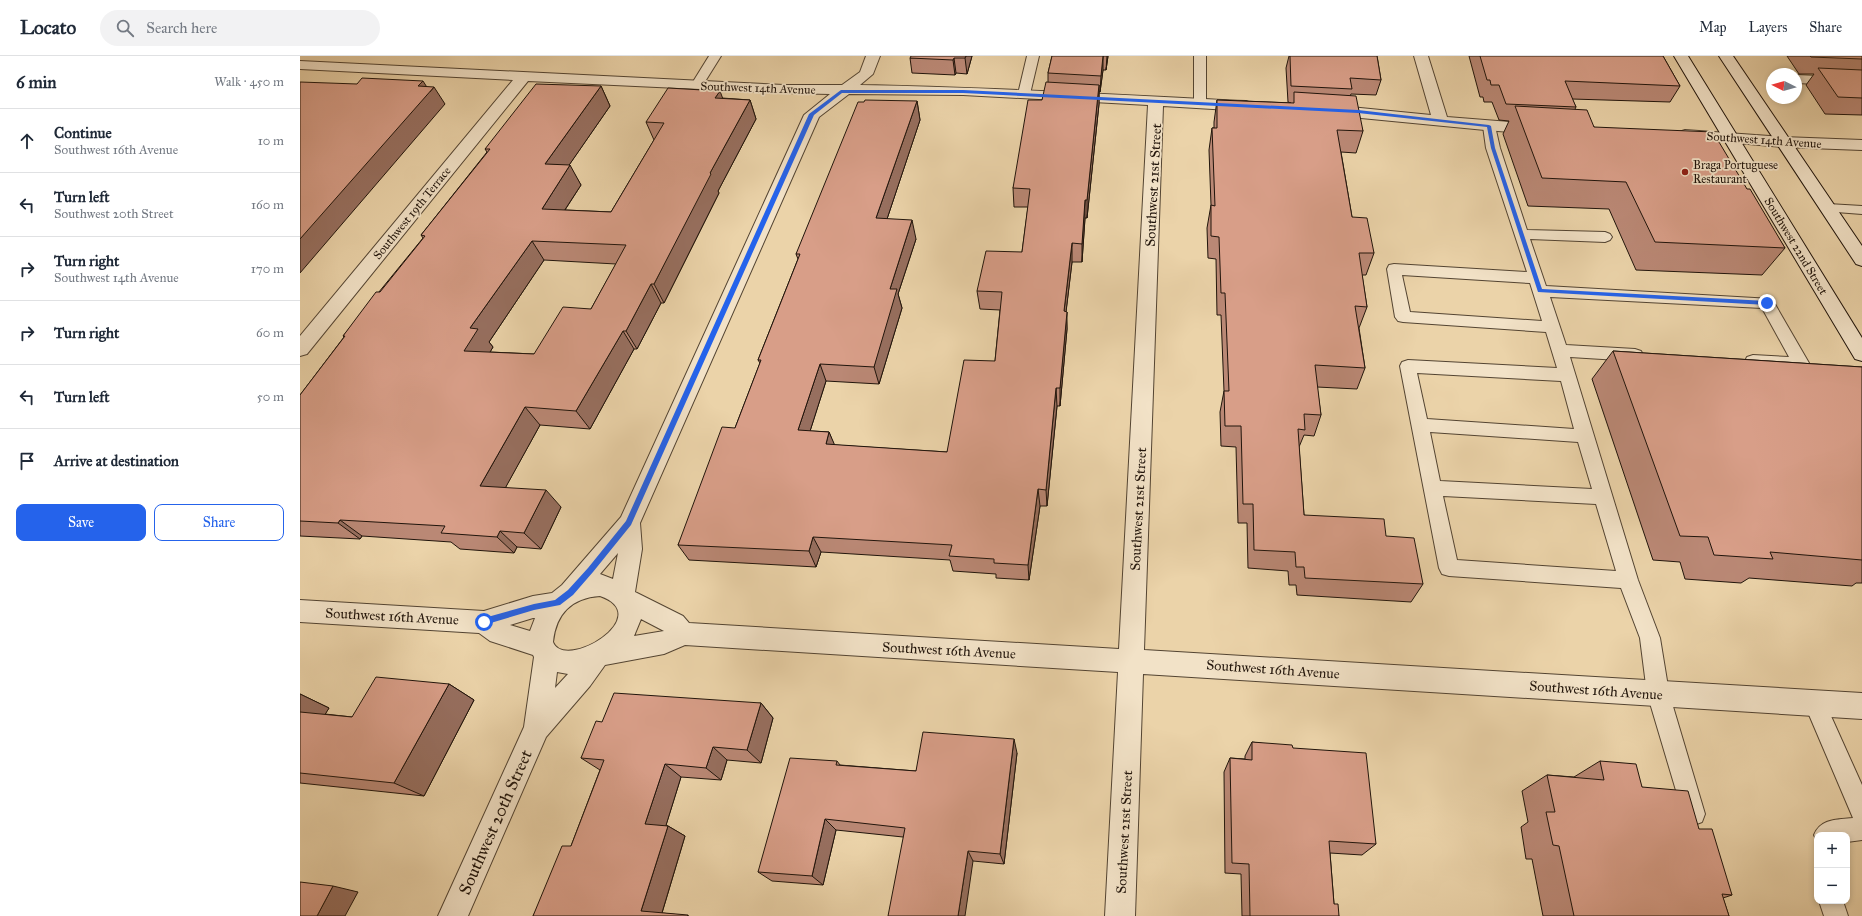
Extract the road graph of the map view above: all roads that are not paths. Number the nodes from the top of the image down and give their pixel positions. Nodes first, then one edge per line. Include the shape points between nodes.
1 (715, 56) edge
2 (873, 56) edge
3 (1033, 56) edge
4 (1200, 56) edge
5 (1421, 56) edge
6 (1681, 56) edge
7 (1726, 56) edge
8 (300, 65) edge
9 (524, 76) junction
10 (1802, 79) edge
11 (1862, 82) edge
12 (697, 85) junction
13 (841, 91) junction
14 (1024, 94) junction
15 (1156, 101) junction
16 (1200, 103) junction
17 (1263, 107) edge
18 (1319, 110) edge
19 (1440, 120) junction
20 (1489, 126) junction
21 (1550, 130) edge
22 (1668, 134) edge
23 (1731, 137) junction
24 (1783, 142) junction
25 (1862, 145) edge
26 (1828, 208) junction
27 (1862, 210) edge
28 (1522, 234) junction
29 (1605, 237) dead end
30 (1862, 260) edge
31 (1538, 284) junction
32 (1552, 327) junction
33 (300, 349) edge
34 (1560, 351) junction
35 (1862, 354) edge
36 (1653, 356) edge
37 (1739, 360) edge
38 (1566, 374) junction
39 (1420, 425) junction
40 (1584, 436) junction
41 (1433, 488) junction
42 (1604, 497) junction
43 (629, 523) junction
44 (1628, 580) junction
45 (626, 597) junction
46 (564, 598) junction
47 (300, 611) edge
48 (484, 622) junction
49 (683, 634) junction
50 (544, 650) junction
51 (599, 655) junction
52 (1132, 660) junction
53 (1658, 693) junction
54 (1815, 703) junction
55 (1862, 706) edge
56 (537, 728) junction
57 (1862, 811) edge
58 (1862, 828) edge
59 (1835, 832) edge
60 (1701, 836) edge
61 (1832, 904) edge
62 (452, 916) edge
63 (1120, 916) edge
64 (1836, 916) edge

1 - 12 lane
2 - 13 street via 866,74
3 - 14 lane
4 - 16 lane
5 - 19 street
6 - 23 street, Southwest 22nd Street
7 - 24 street
8 - 9 street, Southwest 14th Avenue
9 - 12 street, Southwest 14th Avenue
9 - 33 street, Southwest 19th Terrace
10 - 11 lane
12 - 13 street, Southwest 14th Avenue
13 - 14 street, Southwest 14th Avenue
13 - 43 street via 812,114
14 - 15 street, Southwest 14th Avenue
15 - 16 street, Southwest 14th Avenue
15 - 52 street, Southwest 21st Street
16 - 17 street, Southwest 14th Avenue
18 - 19 street
19 - 20 street
20 - 21 street
20 - 28 lane via 1493,148
22 - 23 street, Southwest 14th Avenue
23 - 24 street, Southwest 14th Avenue
23 - 35 street, Southwest 22nd Street
24 - 25 street, Southwest 14th Avenue
24 - 26 street
26 - 27 lane
26 - 30 street
28 - 29 lane
28 - 31 lane
31 - 32 lane
31 - 32 lane via 1394,268 1403,317
31 - 37 lane via 1767,303 1801,363
32 - 34 lane
34 - 36 lane
34 - 38 lane
38 - 39 lane via 1408,366
38 - 40 lane
39 - 40 lane
39 - 41 lane
40 - 42 lane
41 - 42 lane
41 - 44 lane via 1450,568
42 - 44 lane
43 - 45 street via 630,549
43 - 46 street
44 - 53 lane via 1650,638
45 - 46 street via 613,587 600,584 585,586
45 - 49 street via 674,624
45 - 51 street via 631,613 627,627 618,641
46 - 48 street, Southwest 16th Avenue
46 - 50 street via 546,617 540,632
47 - 48 street, Southwest 16th Avenue
48 - 50 street, Southwest 16th Avenue via 499,632
49 - 51 street, Southwest 16th Avenue via 664,643
49 - 52 street, Southwest 16th Avenue
50 - 51 street via 559,662 576,663
50 - 56 street, Southwest 20th Street
51 - 56 street, Southwest 20th Street
52 - 53 street, Southwest 16th Avenue
52 - 63 street, Southwest 21st Street
53 - 54 street, Southwest 16th Avenue
53 - 60 lane
54 - 55 street, Southwest 16th Avenue
54 - 57 lane
56 - 62 street, Southwest 20th Street
58 - 59 lane
61 - 64 lane

